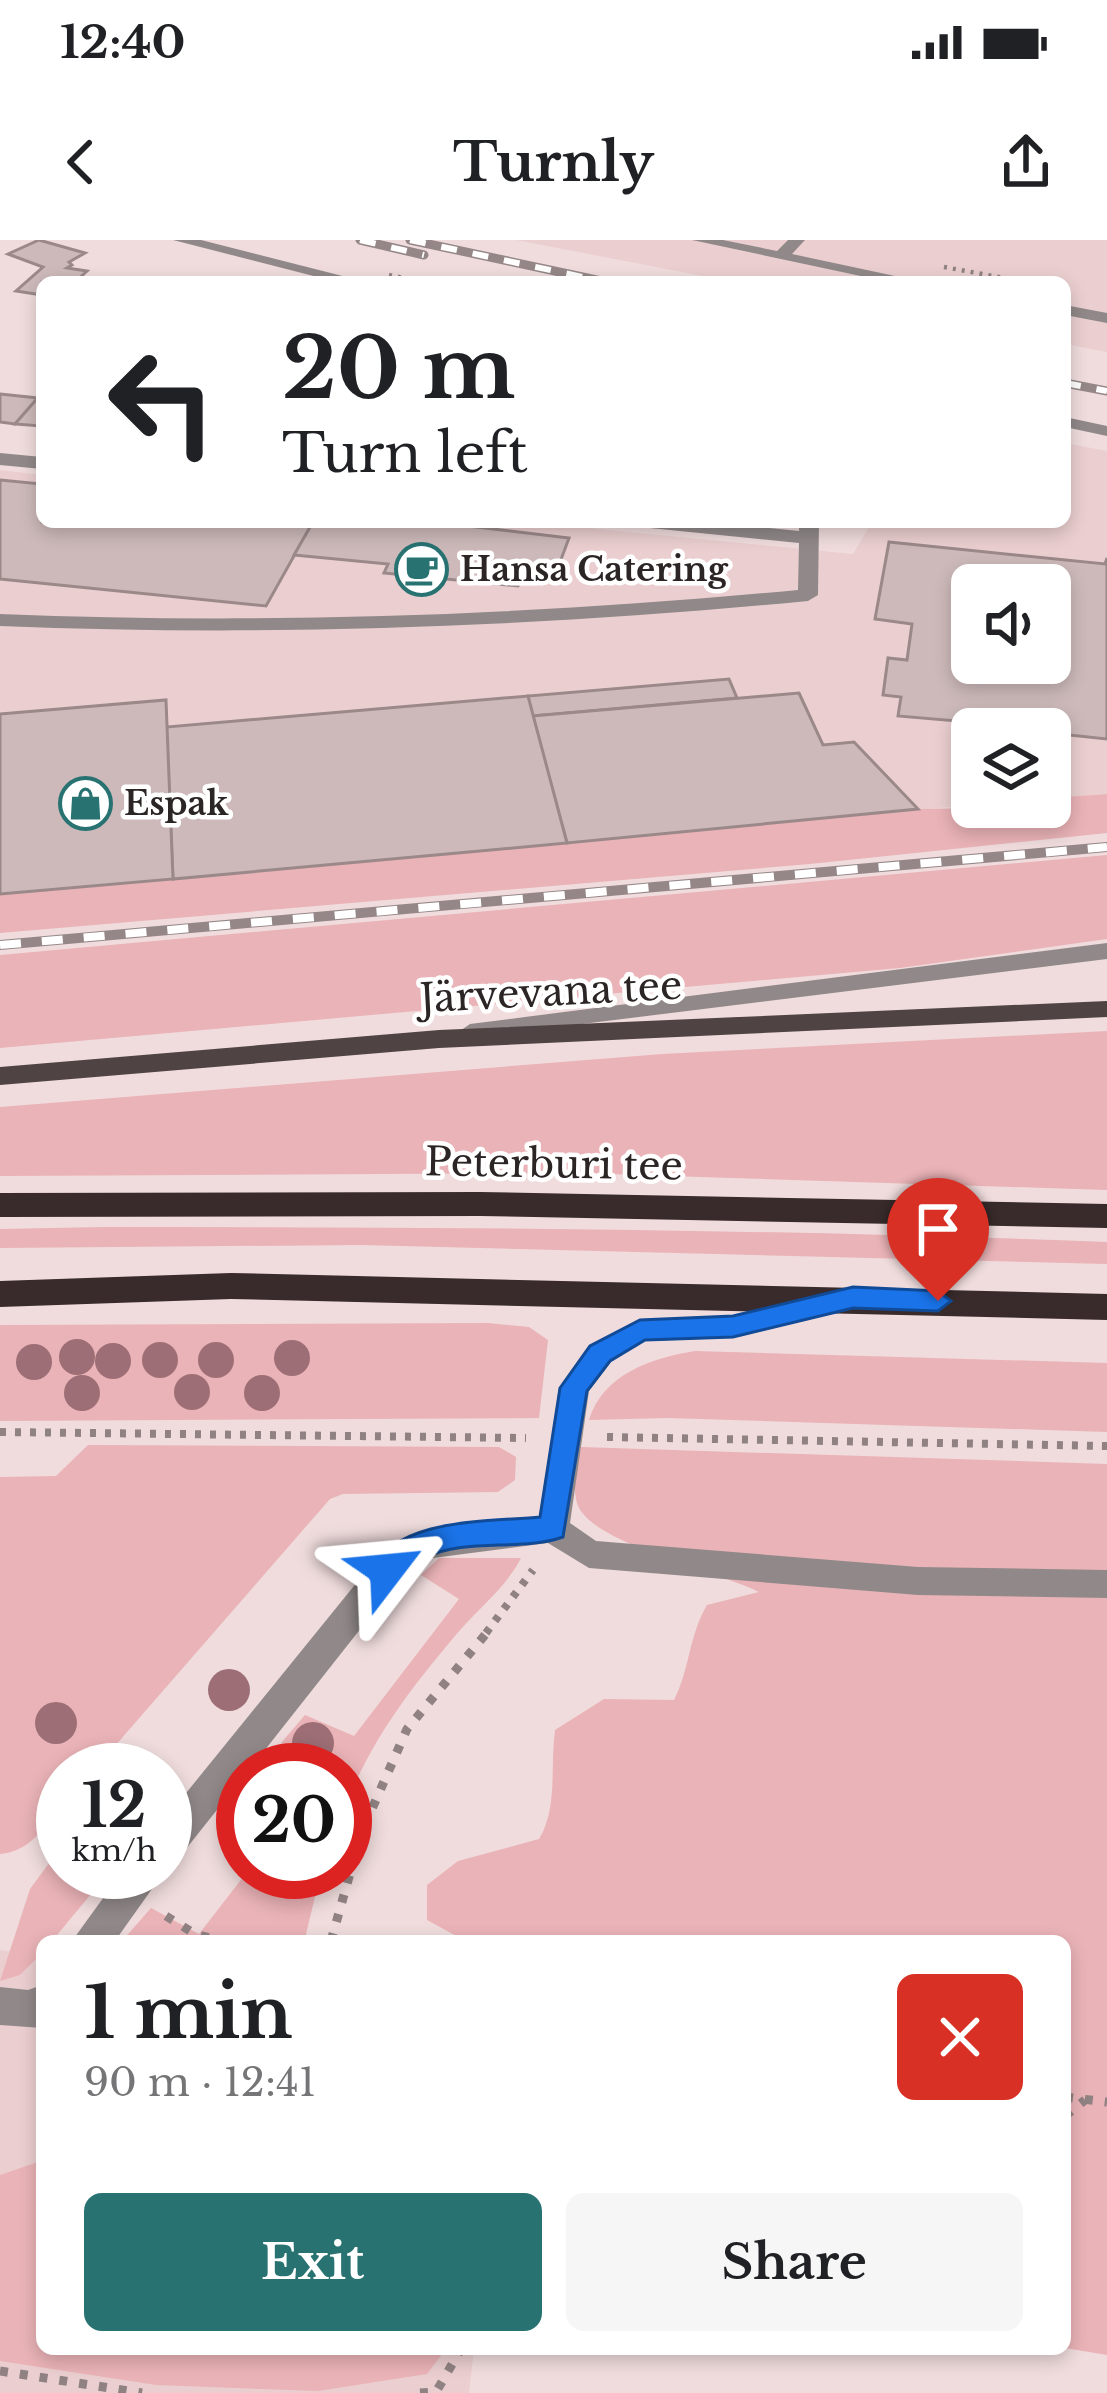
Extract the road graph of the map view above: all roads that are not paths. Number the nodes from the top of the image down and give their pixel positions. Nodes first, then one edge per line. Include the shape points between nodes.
1 (182, 240) edge
2 (700, 240) edge
3 (796, 240) edge
4 (781, 257) junction
5 (333, 276) edge
6 (852, 276) edge
7 (1071, 311) edge
8 (1107, 318) edge
9 (1071, 423) edge
10 (1107, 431) edge
11 (0, 459) edge
12 (36, 462) edge
13 (768, 528) edge
14 (808, 530) edge
15 (0, 620) edge
16 (1107, 951) edge
17 (1107, 1009) edge
18 (439, 1039) junction
19 (0, 1076) edge
20 (0, 1205) edge
21 (1107, 1216) edge
22 (0, 1294) edge
23 (853, 1298) junction
24 (1107, 1307) edge
25 (553, 1528) junction
26 (1107, 1583) edge
27 (192, 1813) edge
28 (124, 1899) edge
29 (96, 1935) edge
30 (0, 2006) edge
31 (36, 2011) edge

1 - 5 street
2 - 4 street
3 - 4 street
4 - 6 street
7 - 8 street
9 - 10 street
11 - 12 street
13 - 14 street
14 - 15 street via 808,595 775,599 502,618 130,627
16 - 18 street
17 - 18 main road, Järvevana tee
18 - 19 main road, Järvevana tee
20 - 21 highway, Peterburi tee
22 - 23 highway via 231,1286
23 - 24 highway
23 - 25 street via 733,1327 640,1330 600,1354 574,1388
25 - 26 street via 589,1554 918,1581
25 - 27 street via 416,1546 387,1570
28 - 29 street
30 - 31 street

